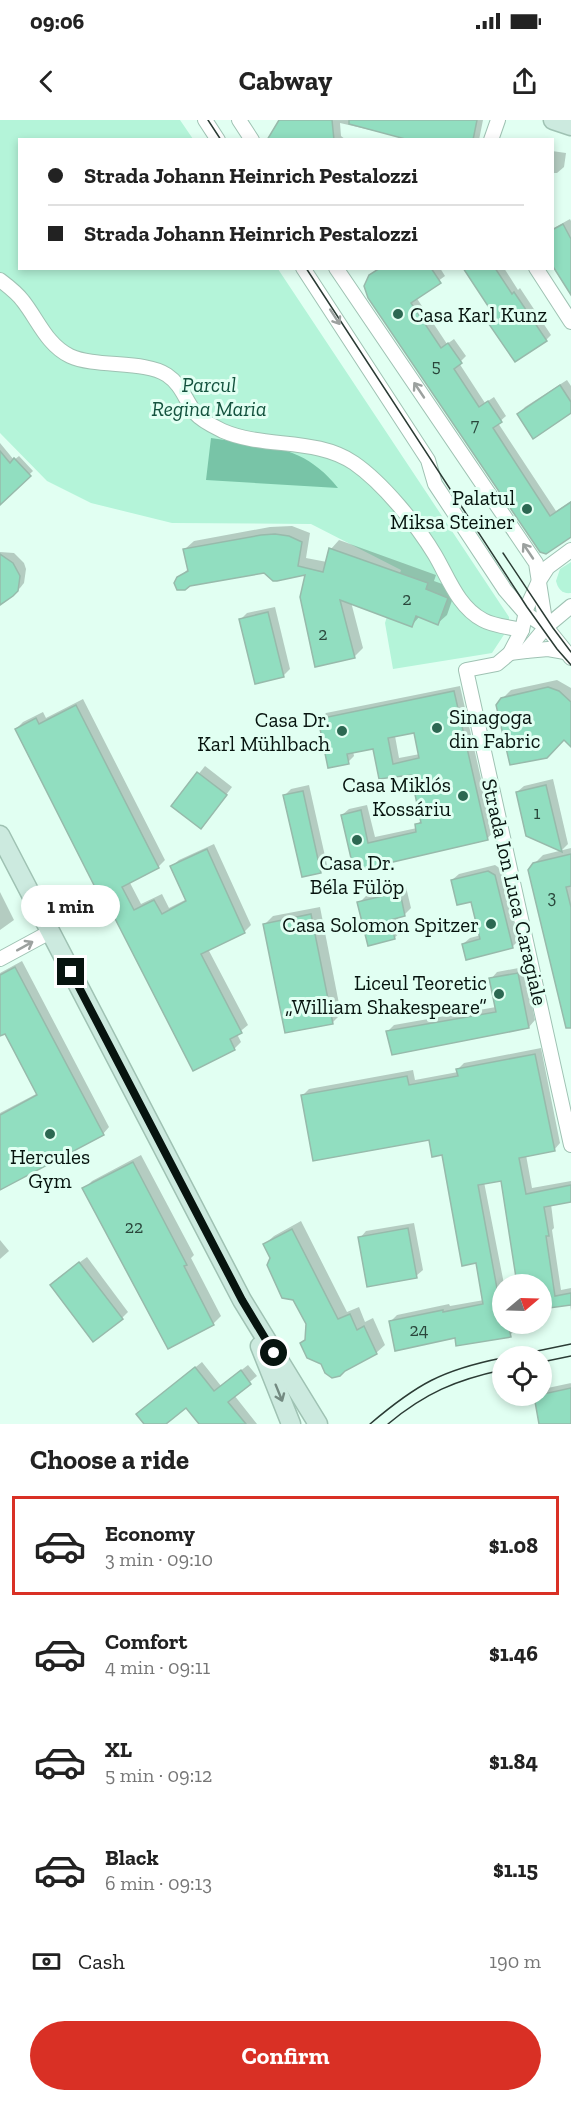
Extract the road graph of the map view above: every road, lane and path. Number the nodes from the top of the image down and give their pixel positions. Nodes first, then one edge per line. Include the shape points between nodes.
1 (205, 120) edge
2 (239, 120) edge
3 (498, 120) edge
4 (553, 120) edge
5 (571, 126) edge
6 (217, 138) edge
7 (251, 138) edge
8 (492, 138) edge
9 (304, 270) edge
10 (338, 270) edge
11 (537, 270) edge
12 (0, 280) edge
13 (571, 322) edge
14 (571, 550) edge
15 (539, 581) junction
16 (571, 606) edge
17 (525, 613) junction
18 (546, 627) junction
19 (522, 630) junction
20 (526, 651) junction
21 (510, 653) junction
22 (568, 655) edge
23 (0, 835) edge
24 (50, 932) junction
25 (0, 959) edge
26 (571, 1145) edge
27 (242, 1300) junction
28 (291, 1424) edge
29 (318, 1424) edge

1 - 6 street
2 - 7 street
3 - 8 street
4 - 5 main road
9 -> 17 street via 428,460 435,484
15 -> 10 street via 536,563
11 - 13 street
12 - 19 street via 22,299 51,342 70,356 164,373 179,384 198,416 224,431 328,451 353,462 393,500 468,607 483,620
14 - 15 street via 548,567
15 - 17 street
15 - 18 street
16 - 18 street
17 - 18 street
17 - 19 street
18 - 20 street
18 - 22 street
19 - 21 street
20 - 21 street
20 - 22 street via 548,649
21 - 26 street, Strada Ion Luca Caragiale via 497,664 466,670
23 - 24 main road
25 -> 24 street
24 - 27 main road
27 -> 28 main road
27 - 29 main road

